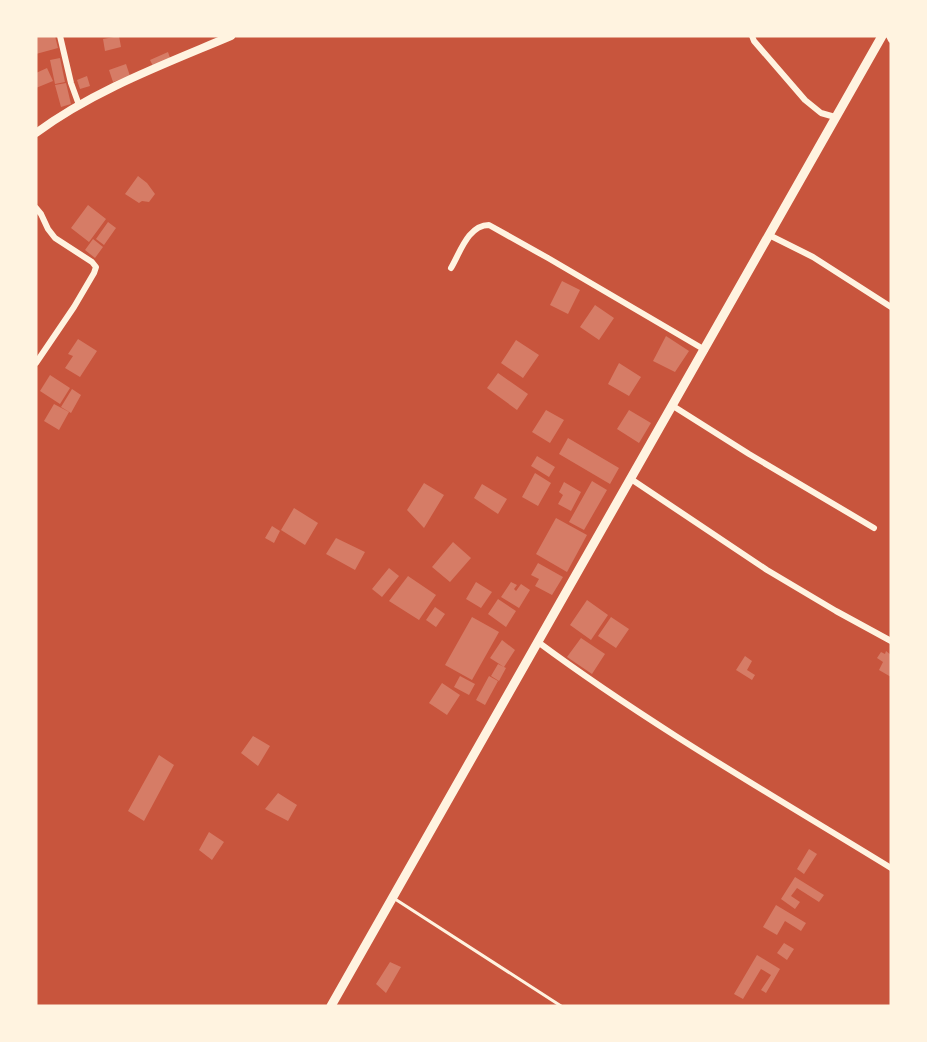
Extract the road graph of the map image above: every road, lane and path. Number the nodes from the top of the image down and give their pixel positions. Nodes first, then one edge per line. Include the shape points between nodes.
1 (60, 36) edge
2 (231, 36) edge
3 (752, 36) edge
4 (882, 36) edge
5 (890, 36) edge
6 (891, 40) edge
7 (79, 105) junction
8 (835, 117) junction
9 (36, 132) edge
10 (36, 208) edge
11 (769, 235) junction
12 (451, 268) dead end
13 (891, 307) edge
14 (705, 350) junction
15 (36, 363) edge
16 (673, 406) junction
17 (631, 479) junction
18 (874, 528) dead end
19 (891, 641) edge
20 (538, 642) junction
21 (891, 868) edge
22 (393, 898) junction
23 (331, 1006) edge
24 (561, 1006) edge

1 - 7 street
2 - 7 main road
3 - 8 street via 805,100 821,113
4 - 8 main road
5 - 6 street
7 - 9 main road
8 - 11 main road
10 - 15 street via 51,234 96,267
11 - 13 street via 813,257
11 - 14 main road
12 - 14 street via 471,233 479,226 489,225
14 - 16 main road
16 - 17 main road
16 - 18 street
17 - 19 street via 768,570
17 - 20 main road
20 - 21 street via 676,735
20 - 22 main road
22 - 23 main road
22 - 24 lane

